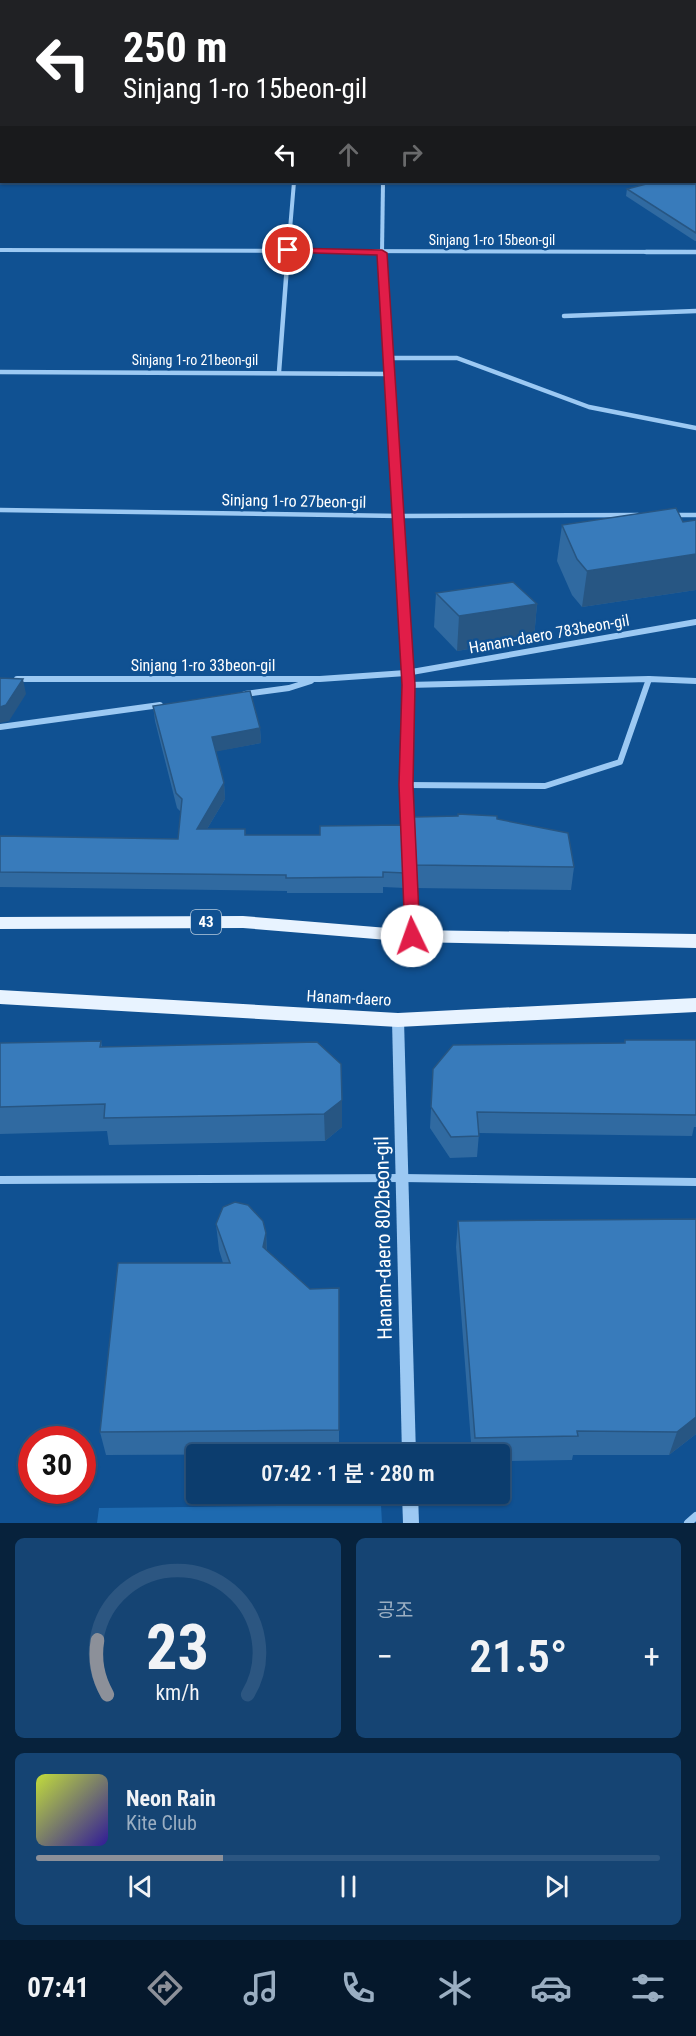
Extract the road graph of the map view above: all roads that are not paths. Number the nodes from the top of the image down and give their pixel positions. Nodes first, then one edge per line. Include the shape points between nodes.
1 (294, 183) edge
2 (382, 183) edge
3 (0, 250) edge
4 (288, 250) junction
5 (696, 252) edge
6 (382, 253) junction
7 (696, 311) edge
8 (564, 316) dead end
9 (389, 357) junction
10 (0, 372) edge
11 (279, 372) junction
12 (390, 374) junction
13 (696, 428) edge
14 (0, 510) edge
15 (647, 515) edge
16 (670, 515) edge
17 (696, 515) edge
18 (399, 516) junction
19 (696, 622) edge
20 (406, 673) junction
21 (12, 679) edge
22 (320, 679) junction
23 (649, 679) junction
24 (696, 681) edge
25 (408, 685) junction
26 (231, 696) edge
27 (163, 705) edge
28 (0, 727) edge
29 (406, 785) junction
30 (0, 923) edge
31 (412, 936) junction
32 (696, 941) edge
33 (0, 997) edge
34 (696, 1005) edge
35 (398, 1020) junction
36 (402, 1178) junction
37 (0, 1180) edge
38 (696, 1182) edge
39 (409, 1444) edge
40 (410, 1504) edge
41 (696, 1516) edge
42 (411, 1523) edge
43 (688, 1523) edge

1 - 4 street
2 - 6 street
3 - 4 street, Sinjang 1-ro 15beon-gil
4 - 6 street, Sinjang 1-ro 15beon-gil
4 - 11 street
5 - 6 street, Sinjang 1-ro 15beon-gil
6 - 9 street
7 - 8 street
9 - 12 street
9 - 13 street via 458,358 589,407
10 - 11 street, Sinjang 1-ro 21beon-gil
11 - 12 street, Sinjang 1-ro 21beon-gil
12 - 18 street
14 - 18 street, Sinjang 1-ro 27beon-gil
15 - 18 street, Sinjang 1-ro 27beon-gil
16 - 17 street
18 - 20 street
19 - 20 street, Hanam-daero 783beon-gil
20 - 22 street, Sinjang 1-ro 33beon-gil
20 - 25 street
21 - 22 street, Sinjang 1-ro 33beon-gil
22 - 26 street via 289,688
23 - 24 street
23 - 25 street
23 - 29 street via 620,762 545,786
25 - 29 street
27 - 28 street
29 - 31 street
30 - 31 main road, 43 via 243,922
31 - 32 main road, 43
33 - 35 main road, Hanam-daero
34 - 35 main road, Hanam-daero
35 - 36 street, Hanam-daero 802beon-gil
36 - 37 street
36 - 38 street
36 - 39 street, Hanam-daero 802beon-gil
40 - 42 street
41 - 43 street

